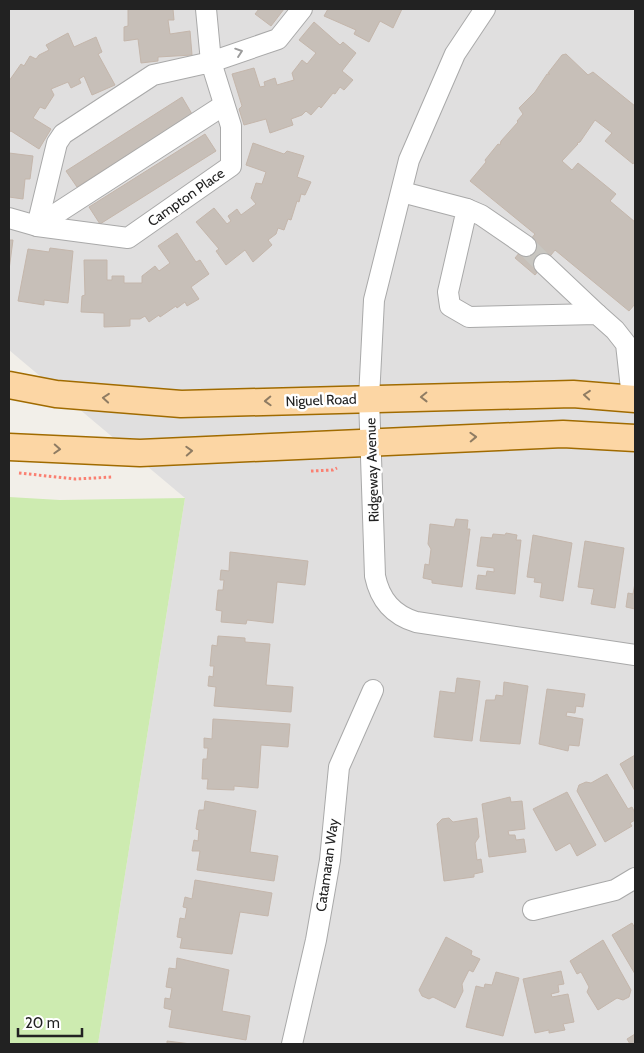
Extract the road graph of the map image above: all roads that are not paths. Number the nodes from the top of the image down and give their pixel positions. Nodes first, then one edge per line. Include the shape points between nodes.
1 (206, 9) edge
2 (302, 9) edge
3 (485, 9) edge
4 (211, 62) junction
5 (224, 105) junction
6 (402, 192) junction
7 (467, 209) junction
8 (9, 218) edge
9 (38, 226) junction
10 (526, 246) tunnel mouth
11 (544, 264) tunnel mouth
12 (597, 314) junction
13 (9, 385) edge
14 (369, 398) junction
15 (634, 398) edge
16 (635, 438) edge
17 (372, 441) junction
18 (9, 446) edge
19 (635, 655) edge
20 (373, 690) dead end
21 (635, 878) edge
22 (533, 910) dead end
23 (292, 1044) edge

1 - 4 street, Campton Place
4 -> 2 street via 278,39
3 - 6 street, Ridgeway Avenue via 456,54 409,160
4 - 5 street, Campton Place
4 - 9 street via 153,75 63,134 57,142
5 - 9 street
5 - 9 street, Campton Place via 231,126 230,166 128,238
6 - 7 street
6 - 14 street, Ridgeway Avenue via 374,300
7 - 10 street
7 - 12 street via 448,292 450,306 469,317
8 - 9 street, Campton Place
11 - 12 street
12 - 15 street via 616,330 626,344
14 -> 13 main road, Niguel Road via 180,404 56,394
15 -> 14 main road, Niguel Road via 573,394
14 - 17 street, Ridgeway Avenue
17 -> 16 main road via 563,434
18 -> 17 main road via 140,453
17 - 19 street, Ridgeway Avenue via 374,576 381,596 394,611 416,622
20 - 23 street, Catamaran Way via 339,767 330,860
21 - 22 street via 616,890

